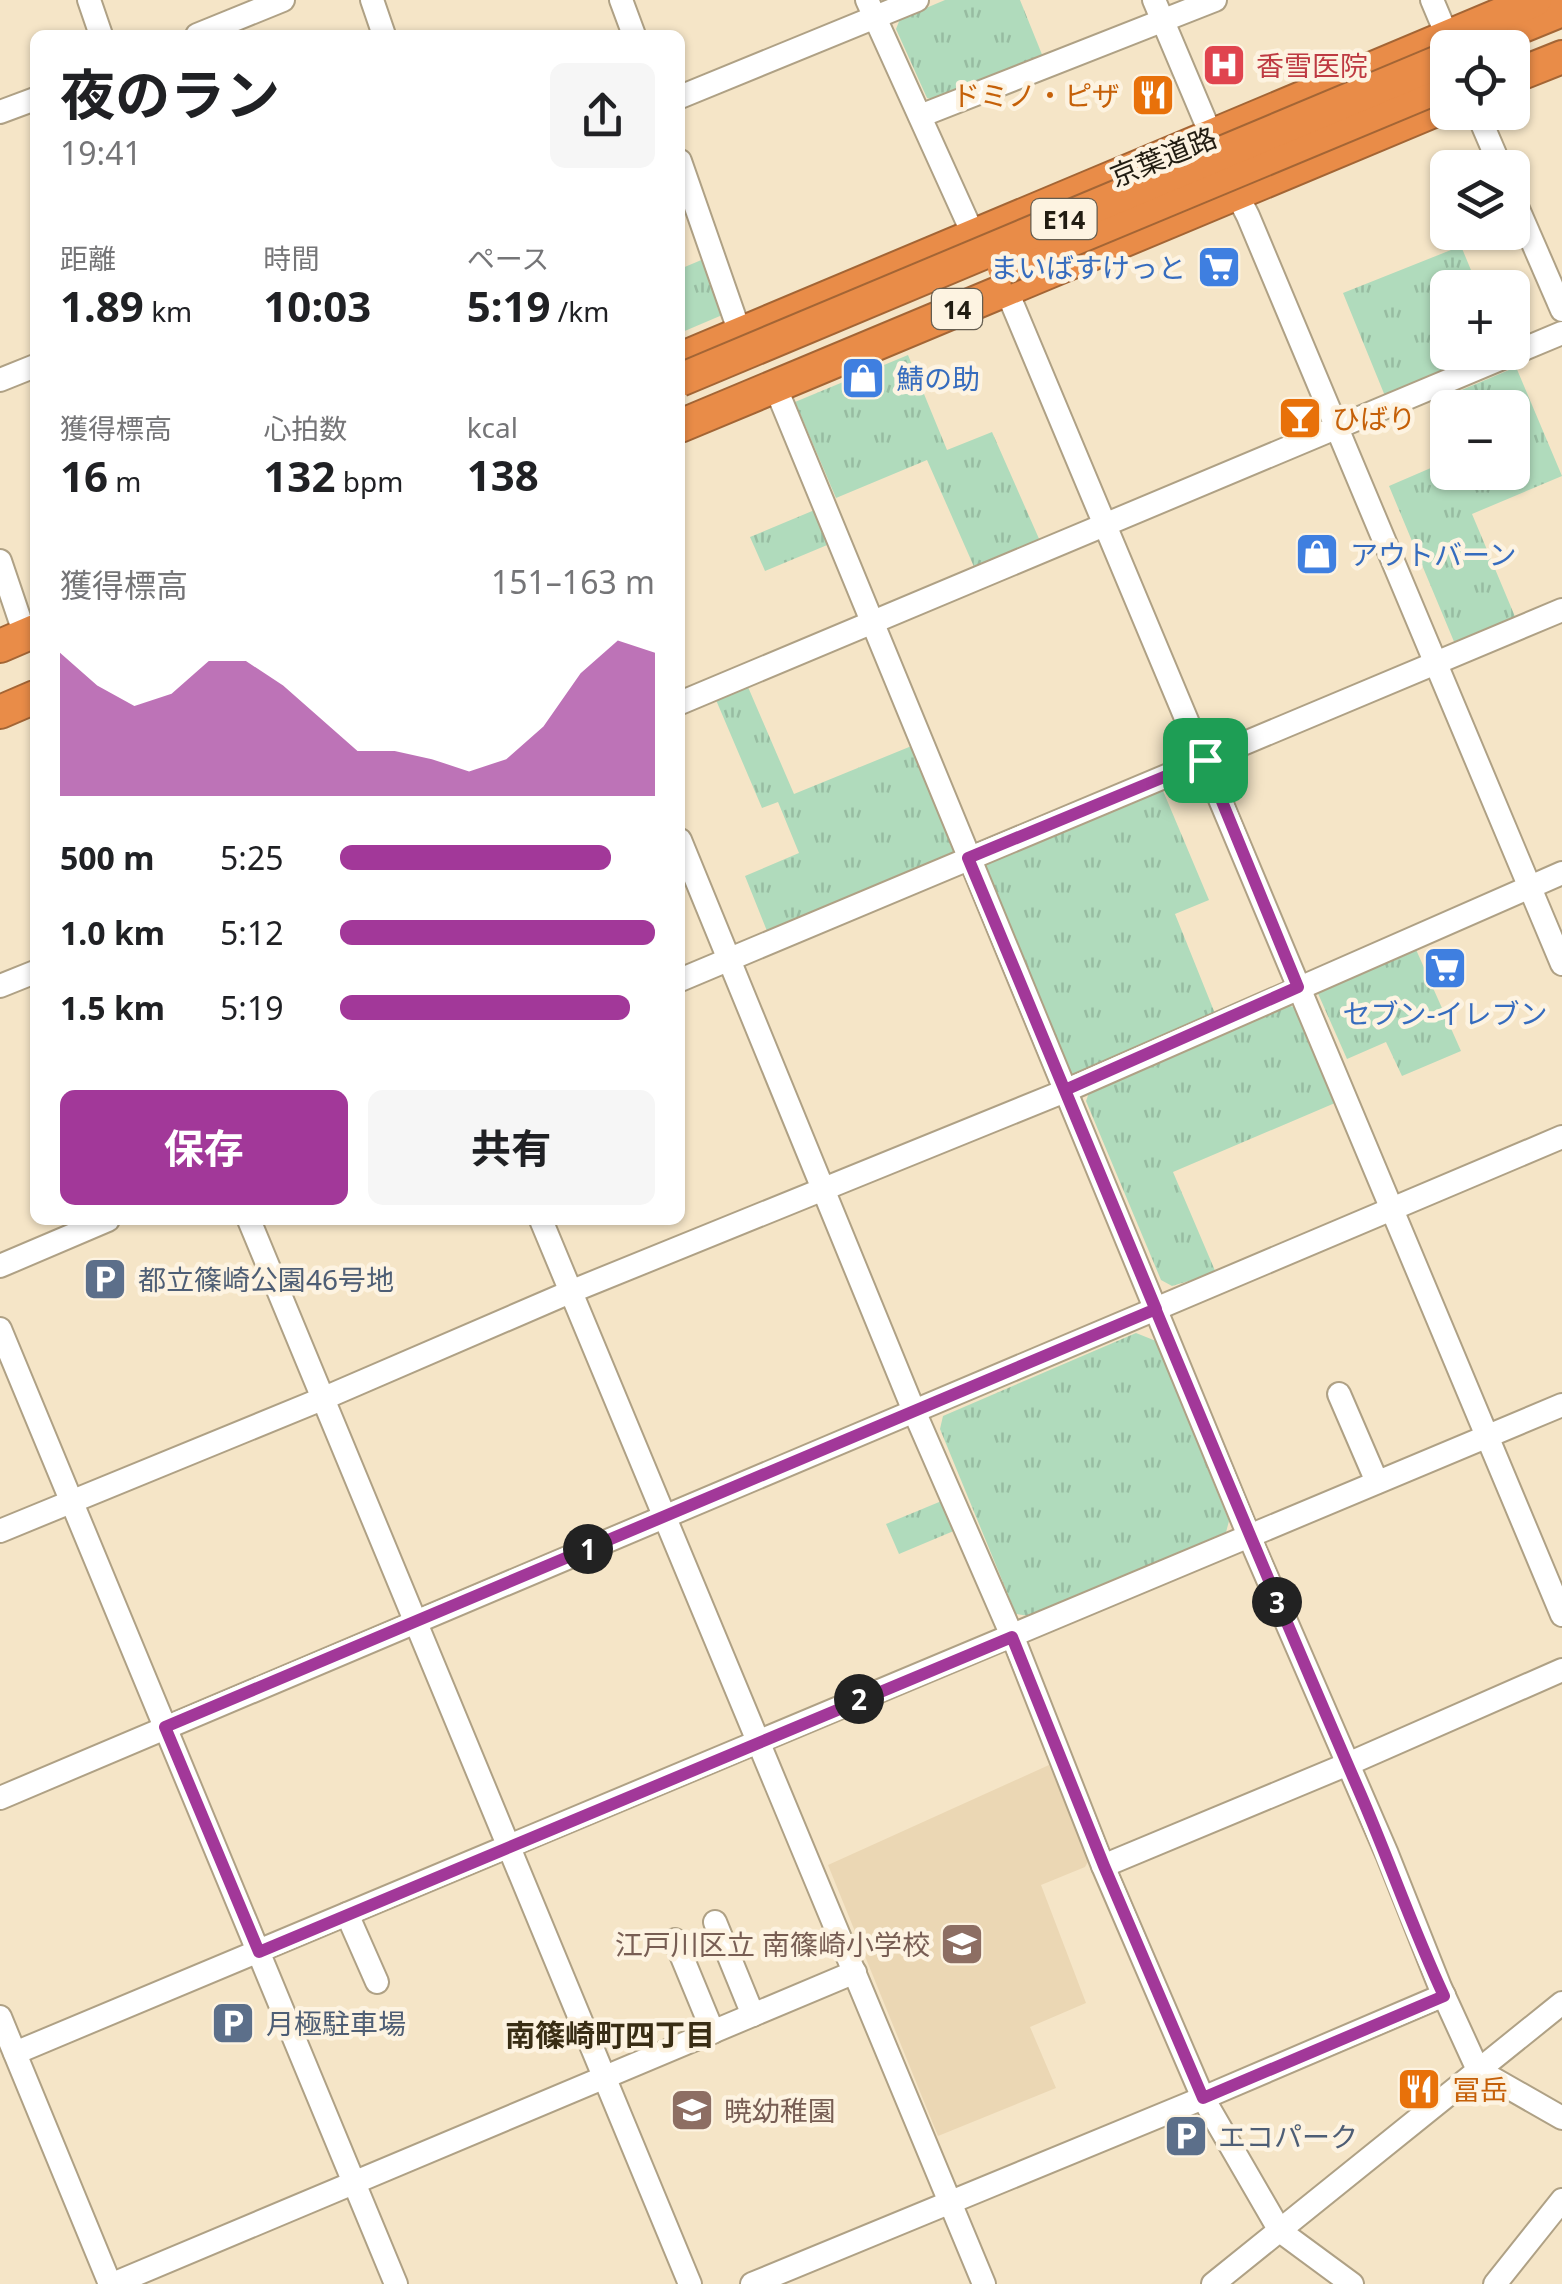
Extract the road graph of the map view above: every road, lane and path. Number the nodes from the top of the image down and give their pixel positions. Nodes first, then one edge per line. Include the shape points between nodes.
1 (89, 0) edge
2 (283, 0) edge
3 (372, 0) edge
4 (621, 0) edge
5 (918, 0) edge
6 (1215, 0) edge
7 (1432, 0) edge
8 (1535, 0) edge
9 (871, 8) edge
10 (1159, 10) edge
11 (1562, 10) edge
12 (99, 30) edge
13 (208, 30) edge
14 (382, 30) edge
15 (632, 30) edge
16 (1447, 30) edge
17 (1486, 30) edge
18 (1506, 30) edge
19 (1562, 35) edge
20 (1530, 48) edge
21 (1430, 57) edge
22 (1562, 57) edge
23 (1430, 59) edge
24 (1530, 70) edge
25 (1430, 91) edge
26 (685, 95) edge
27 (30, 101) edge
28 (0, 112) edge
29 (1430, 113) edge
30 (920, 116) junction
31 (1212, 136) junction
32 (685, 175) edge
33 (1236, 194) junction
34 (973, 234) junction
35 (1530, 236) edge
36 (1006, 288) junction
37 (1562, 310) edge
38 (740, 333) junction
39 (1562, 333) edge
40 (685, 357) edge
41 (30, 368) edge
42 (685, 378) edge
43 (0, 380) edge
44 (774, 386) junction
45 (685, 402) edge
46 (685, 424) edge
47 (1337, 426) junction
48 (1106, 523) junction
49 (0, 562) edge
50 (1562, 610) edge
51 (873, 621) junction
52 (24, 641) edge
53 (1435, 663) junction
54 (0, 666) edge
55 (0, 689) edge
56 (30, 692) edge
57 (30, 695) edge
58 (685, 701) edge
59 (0, 712) edge
60 (1205, 760) junction
61 (685, 852) edge
62 (968, 858) junction
63 (1562, 873) edge
64 (1529, 886) junction
65 (729, 959) junction
66 (1562, 964) edge
67 (30, 974) edge
68 (685, 978) edge
69 (0, 986) edge
70 (1298, 987) junction
71 (1065, 1090) junction
72 (1562, 1138) edge
73 (823, 1188) junction
74 (1394, 1208) junction
75 (96, 1225) edge
76 (251, 1225) edge
77 (543, 1225) edge
78 (0, 1266) edge
79 (570, 1292) junction
80 (1156, 1309) junction
81 (0, 1329) edge
82 (1339, 1394) dead end
83 (322, 1399) junction
84 (1562, 1405) edge
85 (914, 1411) junction
86 (1486, 1436) junction
87 (1376, 1482) junction
88 (72, 1502) junction
89 (663, 1517) junction
90 (0, 1531) edge
91 (1250, 1536) junction
92 (1562, 1615) edge
93 (417, 1621) junction
94 (1012, 1637) junction
95 (1562, 1670) edge
96 (165, 1727) junction
97 (759, 1740) junction
98 (1348, 1764) junction
99 (0, 1798) edge
100 (509, 1845) junction
101 (1104, 1866) junction
102 (348, 1914) junction
103 (715, 1922) dead end
104 (675, 1940) dead end
105 (259, 1952) junction
106 (855, 1972) junction
107 (377, 1982) dead end
108 (1444, 1996) junction
109 (1562, 2004) edge
110 (753, 2015) junction
111 (0, 2016) edge
112 (713, 2032) junction
113 (11, 2058) edge
114 (1478, 2070) junction
115 (607, 2076) junction
116 (1203, 2098) junction
117 (1562, 2118) edge
118 (354, 2182) junction
119 (1562, 2200) edge
120 (951, 2203) junction
121 (1280, 2231) junction
122 (111, 2284) edge
123 (396, 2284) edge
124 (690, 2284) edge
125 (752, 2284) edge
126 (984, 2284) edge
127 (1213, 2284) edge
128 (1352, 2284) edge
129 (1495, 2284) edge

1 - 12 street
2 - 13 street
3 - 14 street
4 - 15 street
5 - 9 street
6 - 10 street
7 - 16 street
8 - 17 highway, 京葉道路 / 14
9 - 26 street
9 - 30 street
10 - 30 street
10 - 31 street
11 - 18 highway, 京葉道路 / E14
19 - 20 highway
21 - 31 highway, 京葉道路 / 14
22 - 24 highway
23 - 42 highway, 京葉道路 / E14, bridge
25 - 45 highway, 京葉道路 / E14, bridge
27 - 28 street
29 - 33 highway, 14
30 - 34 street
31 - 33 street
31 - 34 highway, 京葉道路 / 14
32 - 38 street
33 - 36 highway, 14
33 - 47 street
34 - 38 highway, 京葉道路 / 14
35 - 37 street
36 - 44 highway, 14
36 - 48 street
38 - 40 highway, 京葉道路 / 14
39 - 47 street
41 - 43 street
44 - 46 highway, 14
44 - 51 street
47 - 48 street
47 - 53 street
48 - 51 street
48 - 60 street
49 - 52 street
50 - 53 street
51 - 58 street
51 - 62 street
52 - 54 highway
53 - 60 street
53 - 64 street
55 - 56 highway
57 - 59 highway
60 - 62 street
60 - 70 street
61 - 65 street
62 - 65 street
62 - 71 street
63 - 64 street
64 - 66 street
64 - 70 street
65 - 68 street
65 - 73 street
67 - 69 street
70 - 71 street
70 - 74 street
71 - 73 street
71 - 80 street
72 - 74 street
73 - 79 street
73 - 85 street
74 - 80 street
74 - 86 street
75 - 78 street
76 - 83 street
77 - 79 street
79 - 83 street
79 - 89 street
80 - 85 street
80 - 91 street
81 - 88 street
82 - 87 street
83 - 88 street
83 - 93 street
84 - 86 street
85 - 89 street
85 - 94 street
86 - 87 street
86 - 92 street
87 - 91 street
88 - 90 street
88 - 96 street
89 - 93 street
89 - 97 street
91 - 94 street
91 - 98 street
93 - 96 street
93 - 100 street
94 - 97 street
94 - 101 street
95 - 98 street
96 - 99 street
96 - 105 street
97 - 100 street
97 - 106 street
98 - 101 street
98 - 108 street
100 - 102 street
100 - 115 street
101 - 116 street
102 - 105 street
102 - 107 street
103 - 110 street
104 - 112 street
105 - 113 street
105 - 118 street
106 - 110 street
106 - 120 street
108 - 114 street
108 - 116 street
109 - 114 street
110 - 112 street
111 - 113 street
112 - 115 street
113 - 122 street
114 - 117 street
114 - 121 street
115 - 118 street
115 - 124 street
116 - 120 street
116 - 121 street
118 - 122 street
118 - 123 street
119 - 129 street
120 - 125 street
120 - 126 street
121 - 127 street
121 - 128 street

